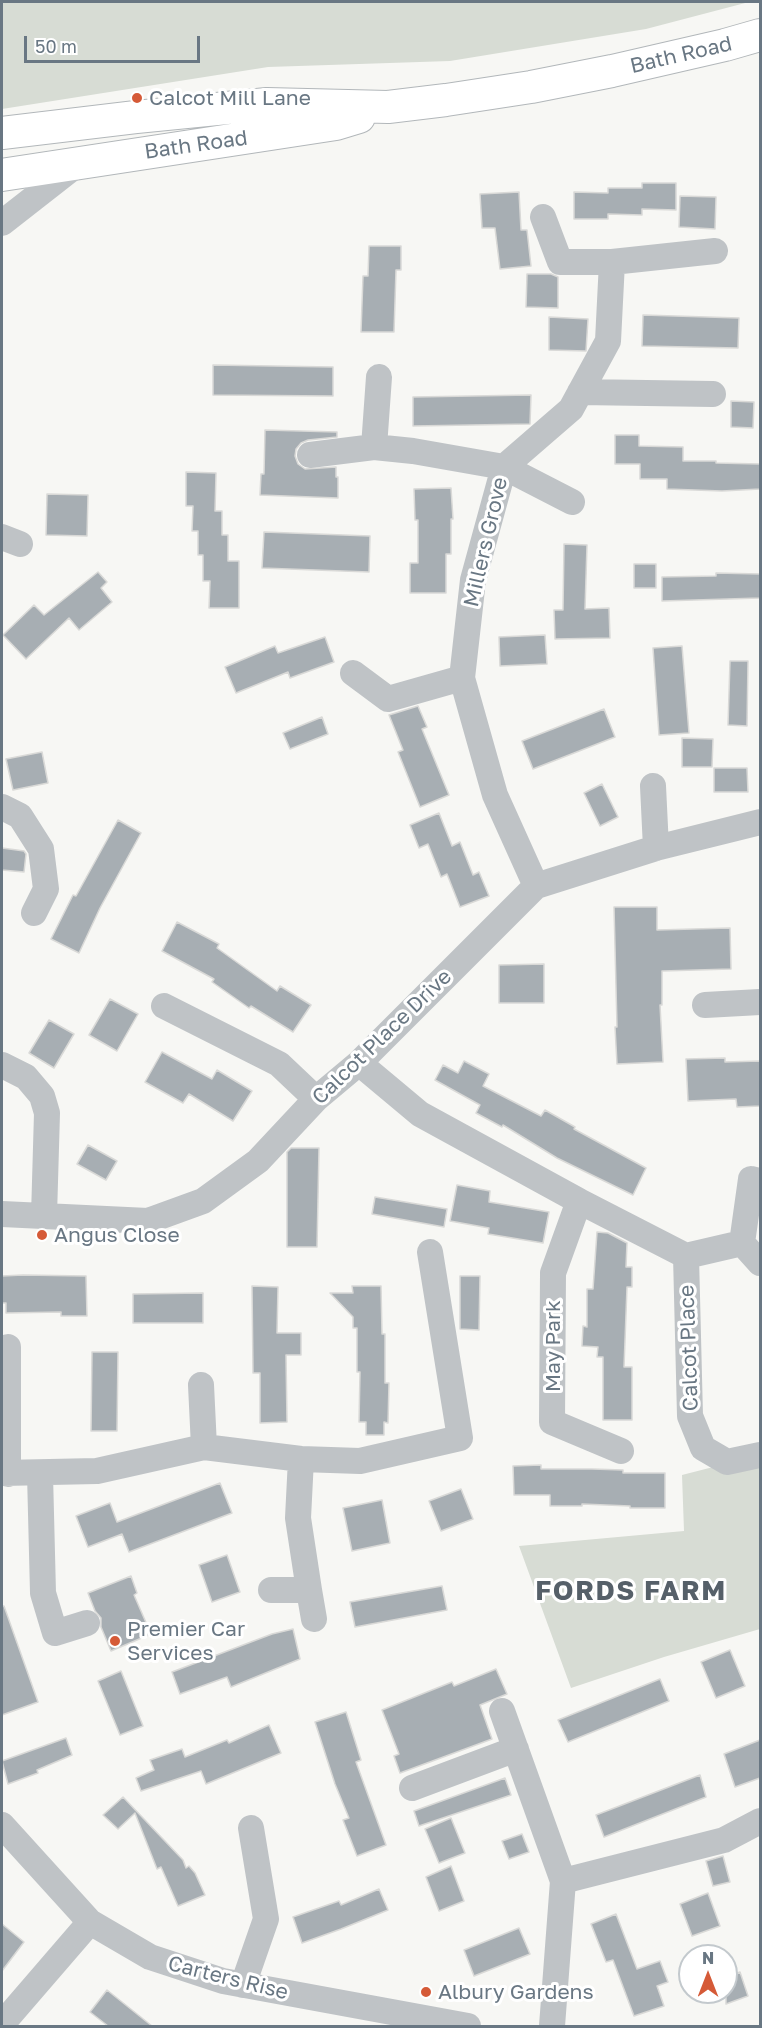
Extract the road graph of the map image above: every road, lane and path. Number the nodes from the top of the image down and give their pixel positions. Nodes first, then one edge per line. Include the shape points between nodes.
1 (760, 35) edge
2 (388, 107) junction
3 (2, 133) edge
4 (81, 162) junction
5 (2, 175) edge
6 (543, 217) dead end
7 (2, 223) edge
8 (715, 252) dead end
9 (612, 262) junction
10 (379, 377) dead end
11 (580, 392) junction
12 (713, 394) dead end
13 (374, 447) junction
14 (310, 455) dead end
15 (504, 467) junction
16 (572, 502) dead end
17 (353, 672) dead end
18 (462, 678) junction
19 (653, 786) dead end
20 (2, 807) edge
21 (760, 822) edge
22 (656, 848) junction
23 (536, 886) junction
24 (34, 913) dead end
25 (760, 1002) edge
26 (705, 1005) dead end
27 (164, 1006) dead end
28 (359, 1063) junction
29 (2, 1065) edge
30 (316, 1099) junction
31 (760, 1181) edge
32 (579, 1201) junction
33 (2, 1214) edge
34 (44, 1216) junction
35 (742, 1243) junction
36 (430, 1252) dead end
37 (686, 1256) junction
38 (760, 1263) edge
39 (8, 1347) dead end
40 (201, 1385) dead end
41 (204, 1447) junction
42 (621, 1451) dead end
43 (760, 1455) edge
44 (301, 1459) junction
45 (5, 1474) edge
46 (40, 1474) junction
47 (272, 1590) dead end
48 (309, 1590) junction
49 (314, 1619) dead end
50 (87, 1623) dead end
51 (502, 1711) dead end
52 (516, 1749) junction
53 (412, 1788) dead end
54 (760, 1821) edge
55 (2, 1825) edge
56 (251, 1828) dead end
57 (563, 1881) junction
58 (90, 1922) junction
59 (243, 1985) junction
60 (356, 2017) edge
61 (2, 2024) edge
62 (468, 2026) edge
63 (552, 2026) edge

1 - 2 main road, Bath Road via 531,87
2 - 3 main road, Bath Road via 267,104
2 - 4 main road, Bath Road via 336,124
4 - 5 main road, Bath Road
4 - 7 street
6 - 9 street via 560,262
8 - 9 street
9 - 11 street, Millers Grove via 608,341
10 - 13 street
11 - 12 street
11 - 15 street, Millers Grove via 571,409
13 - 14 street
13 - 15 street
15 - 16 street
15 - 18 street, Millers Grove via 473,580
17 - 18 street via 388,699
18 - 23 street, Millers Grove via 495,795
19 - 22 street
20 - 24 street via 20,816 41,849 46,889
21 - 22 street, Calcot Place Drive
22 - 23 street, Calcot Place Drive
23 - 28 street, Calcot Place Drive
25 - 26 street
27 - 30 street via 279,1064
28 - 30 street, Calcot Place Drive
28 - 32 street via 420,1114
29 - 34 street via 26,1077 42,1096 47,1113
30 - 34 street, Calcot Place Drive via 258,1161 203,1201 148,1221
31 - 35 street via 751,1179
32 - 37 street
32 - 42 street, May Park via 553,1273 552,1422
33 - 34 street, Calcot Place Drive
35 - 37 street
35 - 38 street
36 - 44 street via 460,1438 360,1461
37 - 43 street, Calcot Place via 690,1416 703,1448 727,1462
39 - 45 street
40 - 41 street
41 - 44 street
41 - 46 street via 97,1471
44 - 48 street via 298,1518
45 - 46 street
46 - 50 street via 43,1593 55,1633
47 - 48 street
48 - 49 street
51 - 52 street
52 - 53 street
52 - 57 street
54 - 57 street via 724,1840
55 - 58 street, Carters Rise
56 - 59 street via 266,1919
57 - 63 street
58 - 59 street, Carters Rise via 150,1957
58 - 61 street
59 - 60 street, Carters Rise
60 - 62 street, Carters Rise

